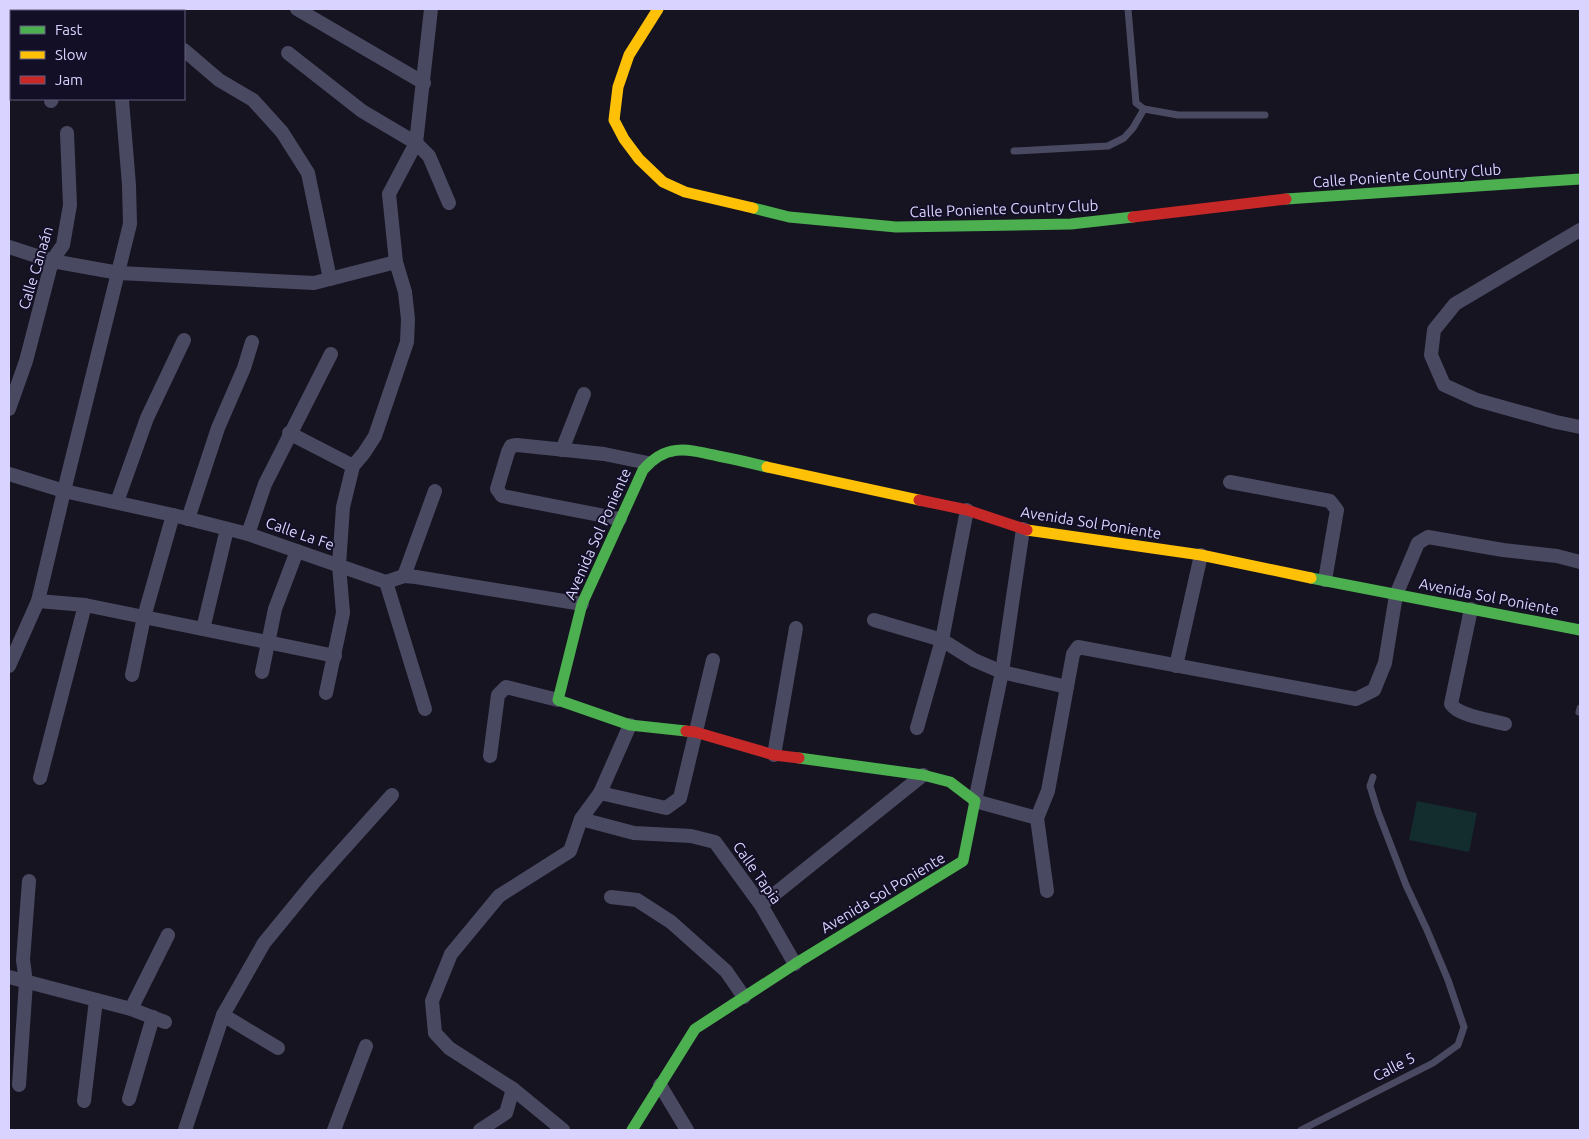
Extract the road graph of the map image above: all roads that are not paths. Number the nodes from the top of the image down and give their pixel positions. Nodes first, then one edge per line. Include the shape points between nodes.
1 (297, 9) edge
2 (430, 9) edge
3 (658, 9) edge
4 (1128, 9) edge
5 (185, 51) edge
6 (288, 53) dead end
7 (424, 83) junction
8 (122, 100) edge
9 (1144, 109) junction
10 (1264, 115) dead end
11 (66, 132) dead end
12 (416, 143) junction
13 (1014, 151) dead end
14 (1580, 179) edge
15 (449, 203) dead end
16 (1580, 230) edge
17 (9, 247) edge
18 (52, 261) junction
19 (396, 262) junction
20 (119, 273) junction
21 (330, 279) junction
22 (184, 340) dead end
23 (252, 342) dead end
24 (331, 354) dead end
25 (584, 394) dead end
26 (9, 409) edge
27 (1580, 427) edge
28 (289, 433) junction
29 (562, 450) junction
30 (648, 463) junction
31 (353, 466) junction
32 (9, 474) edge
33 (1230, 482) dead end
34 (64, 491) junction
35 (435, 491) dead end
36 (117, 502) junction
37 (967, 510) junction
38 (173, 515) junction
39 (188, 519) junction
40 (620, 519) junction
41 (227, 529) junction
42 (1023, 529) junction
43 (248, 534) junction
44 (297, 551) junction
45 (1201, 555) junction
46 (1580, 562) edge
47 (339, 565) junction
48 (404, 576) junction
49 (1325, 580) junction
50 (386, 582) junction
51 (1396, 595) junction
52 (38, 601) junction
53 (582, 604) junction
54 (85, 605) junction
55 (1471, 609) junction
56 (144, 617) junction
57 (874, 620) dead end
58 (796, 628) dead end
59 (203, 629) junction
60 (1580, 630) edge
61 (942, 640) junction
62 (268, 642) junction
63 (335, 656) junction
64 (713, 660) dead end
65 (9, 666) edge
66 (1176, 666) junction
67 (262, 672) dead end
68 (1002, 672) junction
69 (132, 675) dead end
70 (1067, 687) junction
71 (326, 693) dead end
72 (558, 700) junction
73 (425, 709) dead end
74 (1505, 724) dead end
75 (630, 725) junction
76 (917, 728) dead end
77 (695, 732) junction
78 (774, 755) junction
79 (490, 756) dead end
80 (924, 775) junction
81 (1373, 777) dead end
82 (40, 778) dead end
83 (600, 793) junction
84 (392, 795) dead end
85 (976, 801) junction
86 (582, 818) junction
87 (1037, 818) junction
88 (29, 881) dead end
89 (1047, 891) dead end
90 (611, 897) dead end
91 (761, 905) junction
92 (168, 935) dead end
93 (796, 964) junction
94 (9, 977) edge
95 (26, 982) junction
96 (744, 997) junction
97 (96, 1000) junction
98 (131, 1009) junction
99 (223, 1015) junction
100 (366, 1046) dead end
101 (278, 1048) dead end
102 (18, 1085) dead end
103 (660, 1085) junction
104 (513, 1089) junction
105 (129, 1099) dead end
106 (84, 1100) dead end
107 (185, 1130) edge
108 (334, 1130) edge
109 (480, 1130) edge
110 (563, 1130) edge
111 (632, 1130) edge
112 (687, 1130) edge
113 (1301, 1130) edge

1 - 7 street
2 - 7 street
3 - 14 street, Calle Poniente Country Club via 629,55 618,87 614,120 624,139 663,182 685,192 789,217 896,228 1071,224 1277,200
4 - 9 lane via 1136,103
5 - 21 street via 219,80 253,100 282,132 308,173
6 - 12 street via 362,111
7 - 12 street
8 - 20 street via 130,224
9 - 10 lane via 1178,115
9 - 13 lane via 1124,138 1108,146
11 - 18 street, Calle Canaán via 70,205 63,245
12 - 15 street via 429,156
12 - 19 street via 389,194
16 - 27 street via 1454,304 1434,330 1431,354 1444,386 1476,400
17 - 18 street
18 - 20 street
18 - 26 street, Calle Canaán via 26,361
19 - 21 street
19 - 31 street via 408,319 406,342 375,436
20 - 21 street via 314,283
20 - 34 street
22 - 36 street via 147,418
23 - 39 street via 218,428
24 - 28 street
25 - 29 street
28 - 31 street
28 - 43 street via 265,484
29 - 30 street
29 - 40 street via 510,446 498,493
30 - 37 street, Avenida Sol Poniente via 667,452 686,449
30 - 40 street, Avenida Sol Poniente
31 - 47 street via 343,507
32 - 34 street, Calle La Fe
33 - 49 street via 1330,501 1336,510
34 - 36 street, Calle La Fe
34 - 52 street
35 - 48 street
36 - 38 street, Calle La Fe
37 - 42 street, Avenida Sol Poniente
37 - 61 street
38 - 39 street, Calle La Fe
38 - 56 street
39 - 41 street, Calle La Fe
40 - 53 street, Avenida Sol Poniente
41 - 43 street, Calle La Fe
41 - 59 street
42 - 45 street, Avenida Sol Poniente
42 - 68 street
43 - 44 street, Calle La Fe
44 - 47 street, Calle La Fe
44 - 62 street via 275,609
45 - 49 street, Avenida Sol Poniente
45 - 66 street
46 - 51 street via 1428,537 1418,543
47 - 50 street, Calle La Fe
47 - 63 street via 344,613
48 - 50 street
48 - 53 street
49 - 51 street, Avenida Sol Poniente
50 - 73 street
51 - 55 street, Avenida Sol Poniente
51 - 66 street via 1385,663 1374,690 1356,699
52 - 54 street
52 - 65 street
53 - 72 street, Avenida Sol Poniente
54 - 56 street
54 - 82 street
55 - 60 street, Avenida Sol Poniente
55 - 74 street via 1451,704 1462,712
56 - 59 street
56 - 69 street
57 - 61 street
58 - 78 street
59 - 62 street
61 - 68 street via 974,660
61 - 76 street
62 - 63 street
62 - 67 street
63 - 71 street
64 - 77 street
66 - 70 street via 1078,647 1073,654
68 - 70 street
68 - 85 street
70 - 87 street via 1048,790
72 - 75 street
72 - 79 street via 506,687 498,695
75 - 77 street
75 - 83 street
77 - 78 street
77 - 83 street via 680,798 666,808
78 - 80 street
80 - 85 street via 950,782
80 - 91 street
81 - 113 lane, Calle 5 via 1370,786 1378,812 1464,1027 1458,1045 1432,1062
83 - 86 street
84 - 99 street via 264,943
85 - 87 street
85 - 93 street, Avenida Sol Poniente via 963,861
86 - 91 street, Calle Tapia via 634,833 690,836 715,842
86 - 104 street via 570,851 499,896 463,939 451,954 432,1001 435,1033 449,1048
87 - 89 street
88 - 95 street via 23,960
90 - 96 street via 638,900 671,922 726,970
91 - 93 street, Calle Tapia
92 - 98 street
93 - 96 street, Avenida Sol Poniente
94 - 95 street
95 - 97 street
95 - 102 street
96 - 103 street, Avenida Sol Poniente via 695,1029
97 - 98 street
97 - 106 street
98 - 105 street via 159,1020
99 - 101 street
99 - 107 street
100 - 108 street
103 - 111 street, Avenida Sol Poniente
103 - 112 street
104 - 109 street via 506,1113
104 - 110 street

